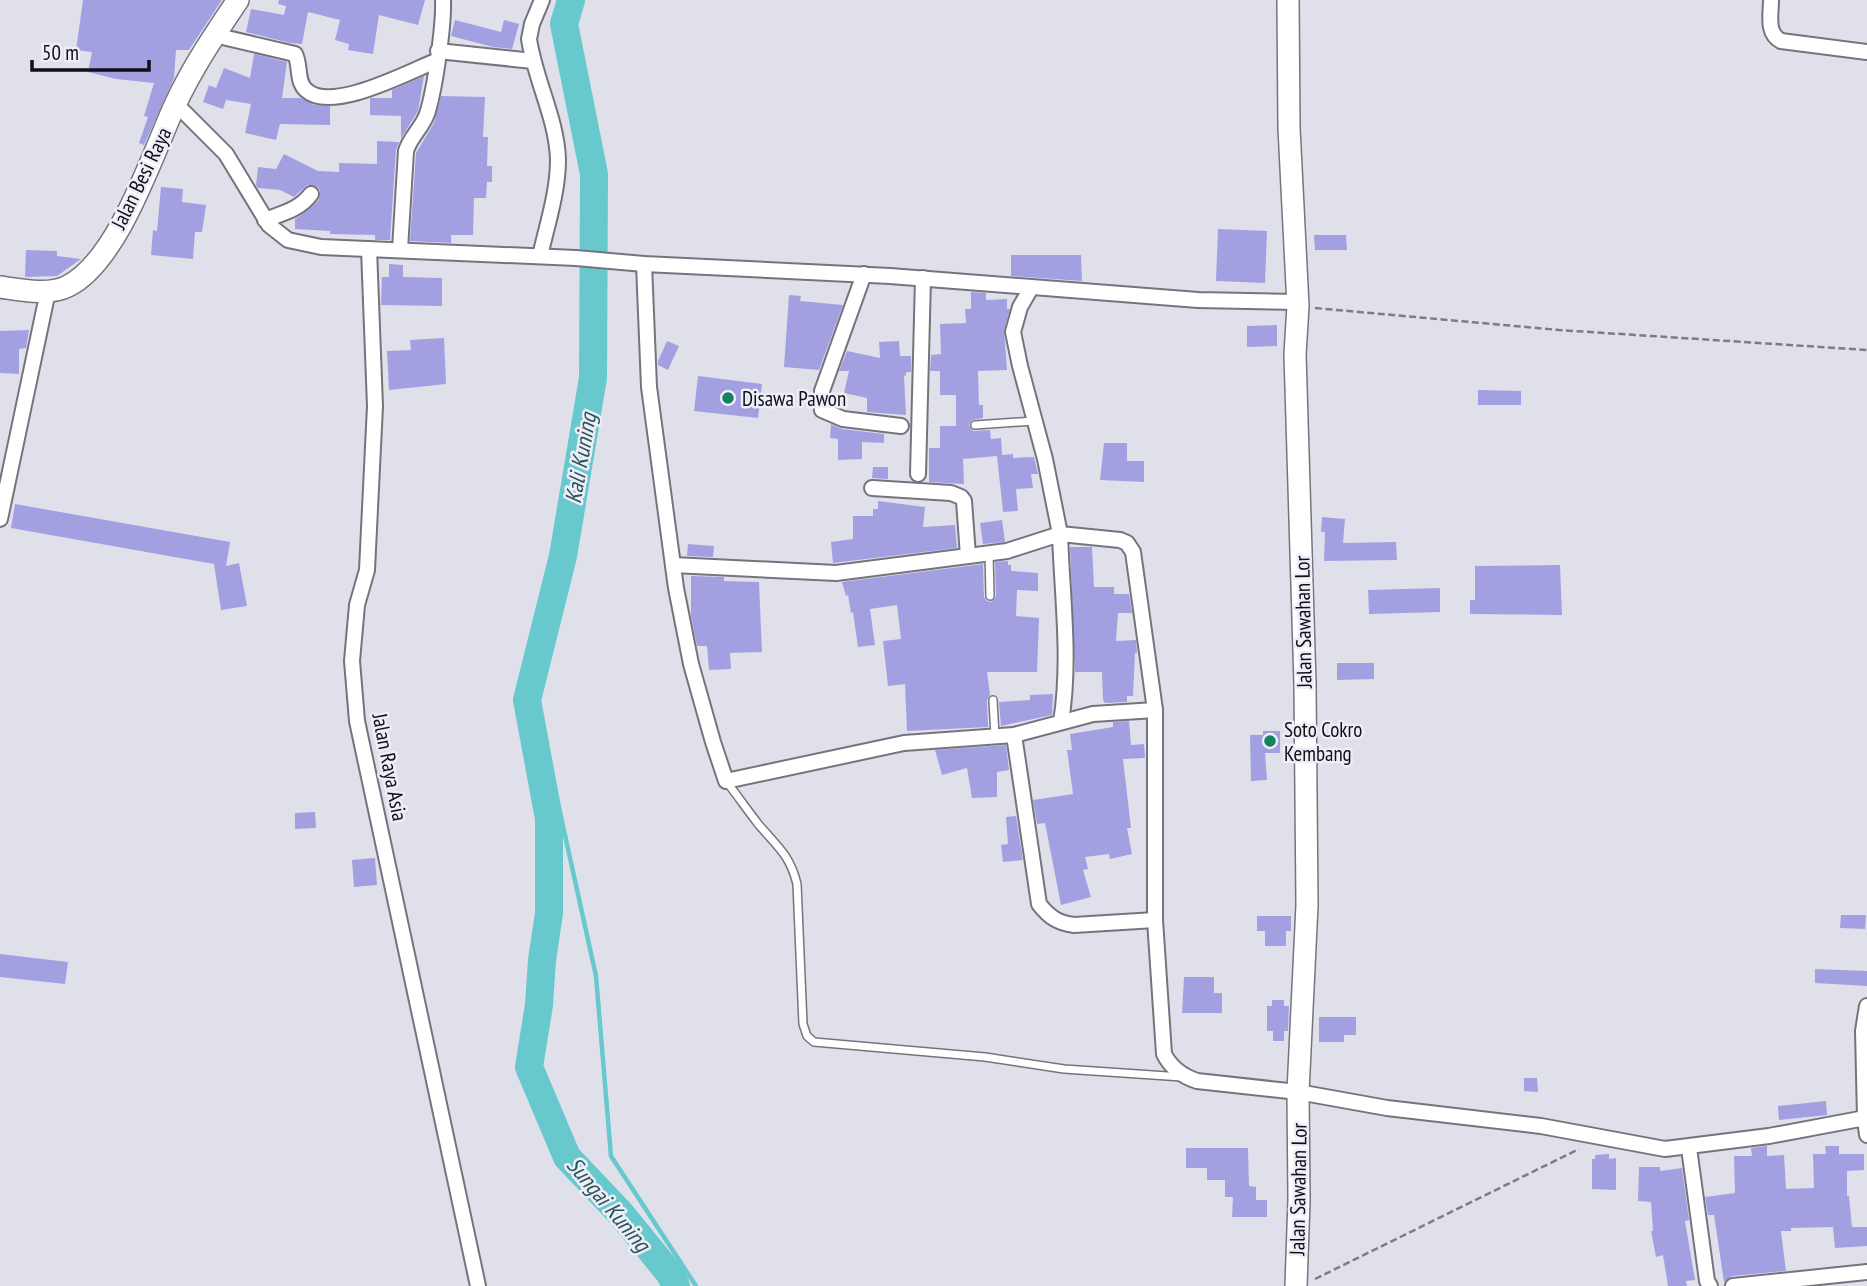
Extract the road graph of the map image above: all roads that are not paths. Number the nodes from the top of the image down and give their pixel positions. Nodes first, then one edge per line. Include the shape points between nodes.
1 (238, 0) edge
2 (443, 0) edge
3 (542, 0) edge
4 (1288, 0) edge
5 (1771, 0) edge
6 (214, 35) junction
7 (1867, 52) edge
8 (437, 56) junction
9 (533, 61) junction
10 (176, 103) junction
11 (311, 194) dead end
12 (265, 220) junction
13 (369, 248) junction
14 (400, 249) junction
15 (540, 256) junction
16 (644, 264) junction
17 (864, 274) junction
18 (923, 278) junction
19 (0, 287) edge
20 (1031, 288) junction
21 (48, 291) junction
22 (1298, 304) junction
23 (1035, 421) junction
24 (975, 425) dead end
25 (901, 426) dead end
26 (918, 474) dead end
27 (872, 488) dead end
28 (0, 519) edge
29 (1060, 534) junction
30 (989, 553) junction
31 (968, 556) junction
32 (673, 565) junction
33 (990, 596) dead end
34 (993, 700) dead end
35 (1155, 710) junction
36 (1061, 722) junction
37 (1014, 735) junction
38 (995, 736) junction
39 (726, 781) junction
40 (1155, 920) junction
41 (1867, 1006) edge
42 (1186, 1078) junction
43 (1298, 1092) junction
44 (1866, 1118) edge
45 (1867, 1135) edge
46 (1689, 1148) junction
47 (1867, 1272) edge
48 (1306, 1282) edge
49 (478, 1286) edge
50 (1710, 1286) edge
51 (1733, 1286) edge

1 - 6 main road, Jalan Besi Raya
2 - 8 street
3 - 9 street via 529,39
4 - 22 main road, Jalan Sawahan Lor
5 - 7 street via 1771,32 1781,41
6 - 8 street via 295,54 300,80 314,96 351,94 386,83
6 - 10 main road, Jalan Besi Raya
8 - 9 street
8 - 14 street via 427,115 406,151
9 - 15 street via 558,160
10 - 12 street via 226,154
10 - 21 main road, Jalan Besi Raya via 122,221 98,261 66,288
11 - 12 street via 295,209
12 - 13 street via 288,240 321,247
13 - 14 street
13 - 49 street, Jalan Raya Asia via 375,406 367,570 357,605 352,661 357,721
14 - 15 street
15 - 16 street
16 - 17 street
16 - 32 street via 649,387
17 - 18 street
17 - 25 street via 822,391 822,410 843,419
18 - 20 street
18 - 26 street
19 - 21 main road, Jalan Besi Raya
20 - 22 street
20 - 23 street via 1013,332
21 - 28 street
22 - 43 main road, Jalan Sawahan Lor via 1307,905
23 - 24 lane
23 - 29 street
27 - 31 street via 961,496
29 - 30 street
29 - 35 street via 1120,540 1133,552
29 - 36 street via 1065,667
30 - 31 street
30 - 33 lane
31 - 32 street via 836,573
32 - 39 street via 691,664
34 - 38 lane
35 - 36 street via 1093,714
35 - 40 street
36 - 37 street
37 - 38 street
37 - 40 street via 1039,904 1049,916 1074,925
38 - 39 street via 904,743
39 - 42 lane via 793,867 803,1024 814,1042
40 - 42 street via 1164,1054
41 - 44 street via 1863,1031
42 - 43 street
43 - 46 street via 1387,1108 1541,1126 1665,1149
43 - 48 main road, Jalan Sawahan Lor via 1299,1200
44 - 45 street
44 - 46 street
46 - 50 street
47 - 51 street

